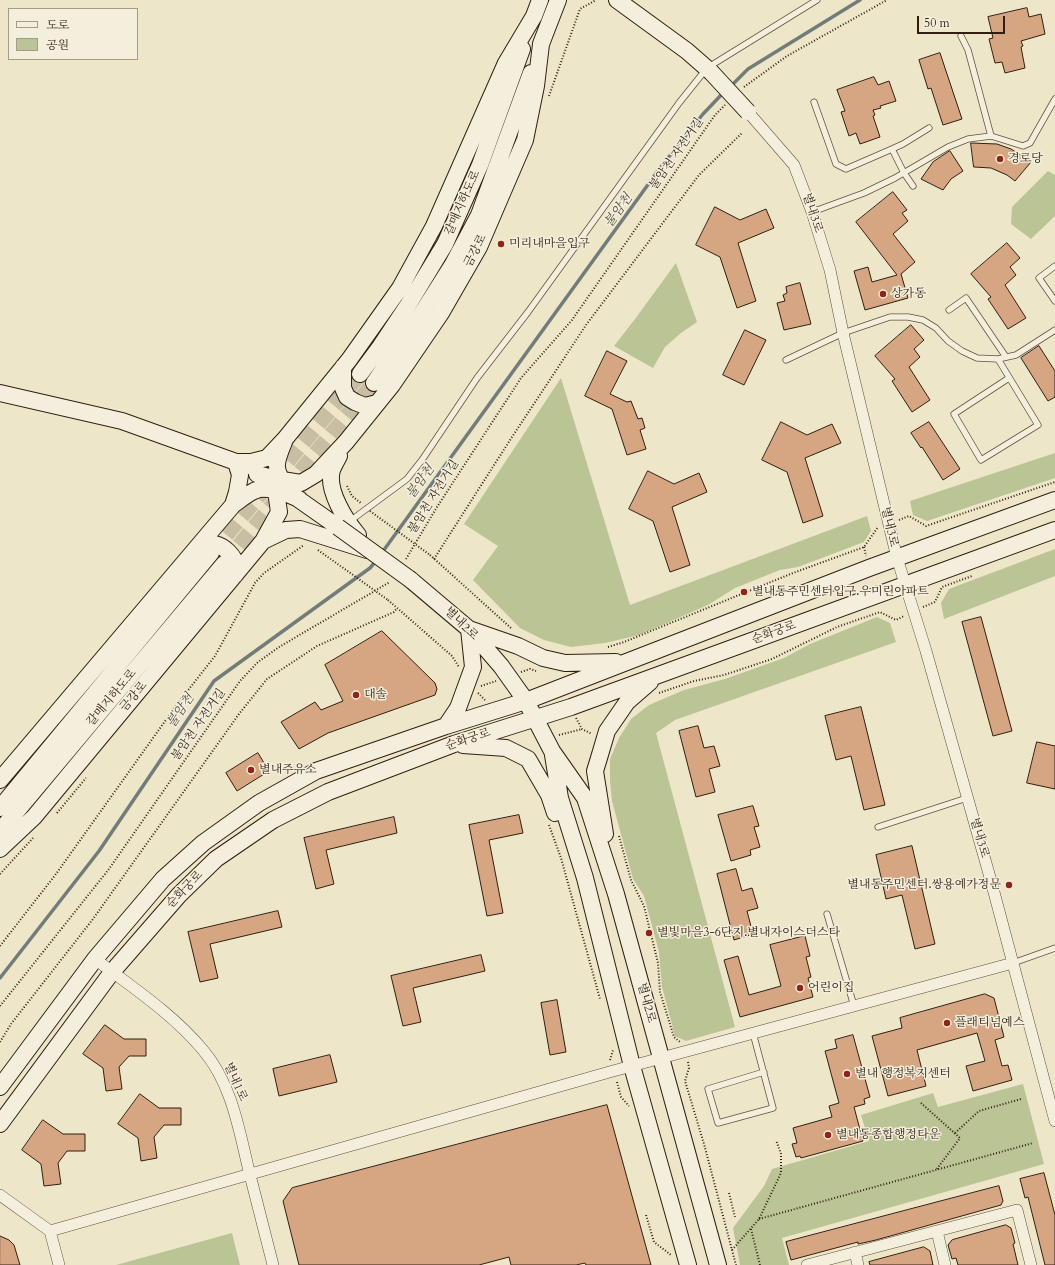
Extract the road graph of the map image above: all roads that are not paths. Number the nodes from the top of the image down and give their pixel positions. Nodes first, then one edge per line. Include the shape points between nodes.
1 (540, 0) edge
2 (558, 0) edge
3 (565, 0) edge
4 (617, 0) edge
5 (817, 0) edge
6 (534, 16) junction
7 (551, 18) junction
8 (961, 36) dead end
9 (542, 44) junction
10 (709, 70) junction
11 (1055, 98) edge
12 (814, 102) dead end
13 (748, 112) joint
14 (930, 128) dead end
15 (991, 136) junction
16 (892, 149) junction
17 (904, 173) junction
18 (914, 186) dead end
19 (812, 212) junction
20 (1055, 266) edge
21 (1055, 301) edge
22 (949, 310) dead end
23 (1055, 330) edge
24 (843, 333) junction
25 (1006, 357) junction
26 (998, 359) junction
27 (786, 360) dead end
28 (343, 367) junction
29 (360, 374) tunnel mouth
30 (1009, 378) junction
31 (374, 382) tunnel mouth
32 (0, 393) edge
33 (378, 403) junction
34 (285, 439) junction
35 (346, 442) junction
36 (236, 462) junction
37 (257, 474) junction
38 (279, 486) junction
39 (299, 498) junction
40 (1055, 500) edge
41 (233, 505) junction
42 (343, 525) junction
43 (1055, 530) edge
44 (263, 541) junction
45 (204, 550) junction
46 (372, 552) junction
47 (897, 558) junction
48 (224, 564) tunnel mouth
49 (235, 575) junction
50 (905, 586) junction
51 (469, 629) junction
52 (627, 662) junction
53 (658, 675) junction
54 (526, 701) junction
55 (535, 719) junction
56 (446, 726) junction
57 (454, 744) junction
58 (552, 751) junction
59 (0, 780) edge
60 (967, 798) junction
61 (0, 808) edge
62 (878, 827) dead end
63 (0, 831) edge
64 (0, 849) edge
65 (585, 878) junction
66 (616, 894) junction
67 (827, 914) dead end
68 (1055, 948) edge
69 (95, 959) junction
70 (1013, 963) junction
71 (112, 972) junction
72 (854, 1006) junction
73 (753, 1033) junction
74 (661, 1058) junction
75 (632, 1066) junction
76 (764, 1072) junction
77 (0, 1087) edge
78 (1055, 1122) edge
79 (0, 1124) edge
80 (250, 1174) junction
81 (0, 1196) edge
82 (50, 1231) junction
83 (937, 1231) junction
84 (855, 1252) junction
85 (59, 1265) edge
86 (273, 1265) edge
87 (688, 1265) edge
88 (718, 1265) edge
89 (807, 1265) edge
90 (858, 1265) edge
91 (945, 1265) edge
92 (1031, 1265) edge

1 - 6 street
2 - 7 street, 금강로
3 - 7 street
4 - 10 street, 별내3로
5 - 10 lane
6 - 28 street via 506,63 434,226 400,288
6 - 29 street, 갈매지하도로 via 480,165 445,244 408,305
7 - 9 street, 금강로
8 - 15 lane via 968,50
9 - 31 street, 갈매지하도로 via 479,215 445,277
9 - 33 street, 금강로 via 525,140 479,247 441,314
10 - 13 street, 별내3로, bridge
10 - 42 lane via 670,116 477,378 407,479
11 - 15 lane via 1030,144 1023,146
12 - 16 lane via 836,164 846,168
13 - 19 street, 별내3로 via 794,165
14 - 16 lane
15 - 17 lane via 968,139 948,146
16 - 17 lane
17 - 18 lane
17 - 19 lane via 864,193
19 - 24 street, 별내3로 via 830,270
20 - 21 lane via 1039,278
22 - 25 lane via 966,298
23 - 25 lane via 1016,355
24 - 26 lane via 890,317 908,317 923,320 936,328 962,351 977,358
24 - 27 lane
24 - 47 street, 별내3로
25 - 26 lane
26 - 30 lane
28 - 33 street via 343,388 347,397 365,406
28 - 34 street
30 - 30 lane via 1038,425 981,460 954,414
32 - 36 street via 122,421
33 - 35 street, 금강로
34 - 36 street via 267,458
34 - 38 street via 276,471
35 - 38 street, 금강로 via 316,474 302,483
35 - 42 street via 332,471 332,490
36 - 37 street
36 - 41 street via 240,475
37 - 38 street
37 - 39 street
38 - 39 street
38 - 41 street via 256,490
38 - 44 street via 279,512
39 - 42 street, 별내2로
40 - 47 street, 순화궁로
41 - 45 street
42 - 46 street, 별내2로, bridge
43 - 50 street, 순화궁로
44 - 46 street via 286,530 300,529 318,541
44 - 49 street, 금강로
45 - 49 street via 207,543 226,549 236,565
45 - 59 street
45 - 61 street, 갈매지하도로
46 - 51 street, 별내2로, bridge via 411,580
47 - 50 street, 별내3로
47 - 52 street, 순화궁로
48 - 63 street, 갈매지하도로
49 - 64 street, 금강로 via 34,817
50 - 53 street, 순화궁로
50 - 60 street, 별내3로
51 - 52 street via 518,646 542,658 564,663
51 - 54 street, 별내2로 via 501,666
51 - 56 street via 473,667 458,708
52 - 54 street, 순화궁로
53 - 55 street, 순화궁로
53 - 66 street via 627,702 606,731 595,771
54 - 55 street, 별내2로
54 - 56 street, 순화궁로
55 - 57 street, 순화궁로
55 - 58 street, 별내2로
56 - 69 street, 순화궁로 via 316,771 259,803 203,843 163,879
57 - 65 street via 506,748 528,759 549,795 560,826
57 - 71 street, 순화궁로 via 328,792 273,820 216,860 179,895
58 - 65 street, 별내2로 via 560,798
58 - 66 street, 별내2로 via 584,798
60 - 62 lane
60 - 70 street, 별내3로
65 - 75 street, 별내2로
66 - 74 street, 별내2로
67 - 72 lane
68 - 70 lane
69 - 71 street, 별내1로
69 - 77 street, 순화궁로
70 - 72 street
70 - 78 street, 별내3로
71 - 79 street, 순화궁로
71 - 80 street, 별내1로 via 169,1016 204,1051 218,1072 232,1104
72 - 73 street
73 - 74 street
73 - 76 lane
74 - 75 street
74 - 88 street, 별내2로
75 - 80 street
75 - 87 street, 별내2로
76 - 76 lane via 773,1108 718,1123 708,1089
80 - 82 street
80 - 86 street, 별내1로
81 - 82 street
82 - 85 street
83 - 84 street
83 - 91 street
83 - 92 street via 1016,1210
84 - 89 street
84 - 90 street

